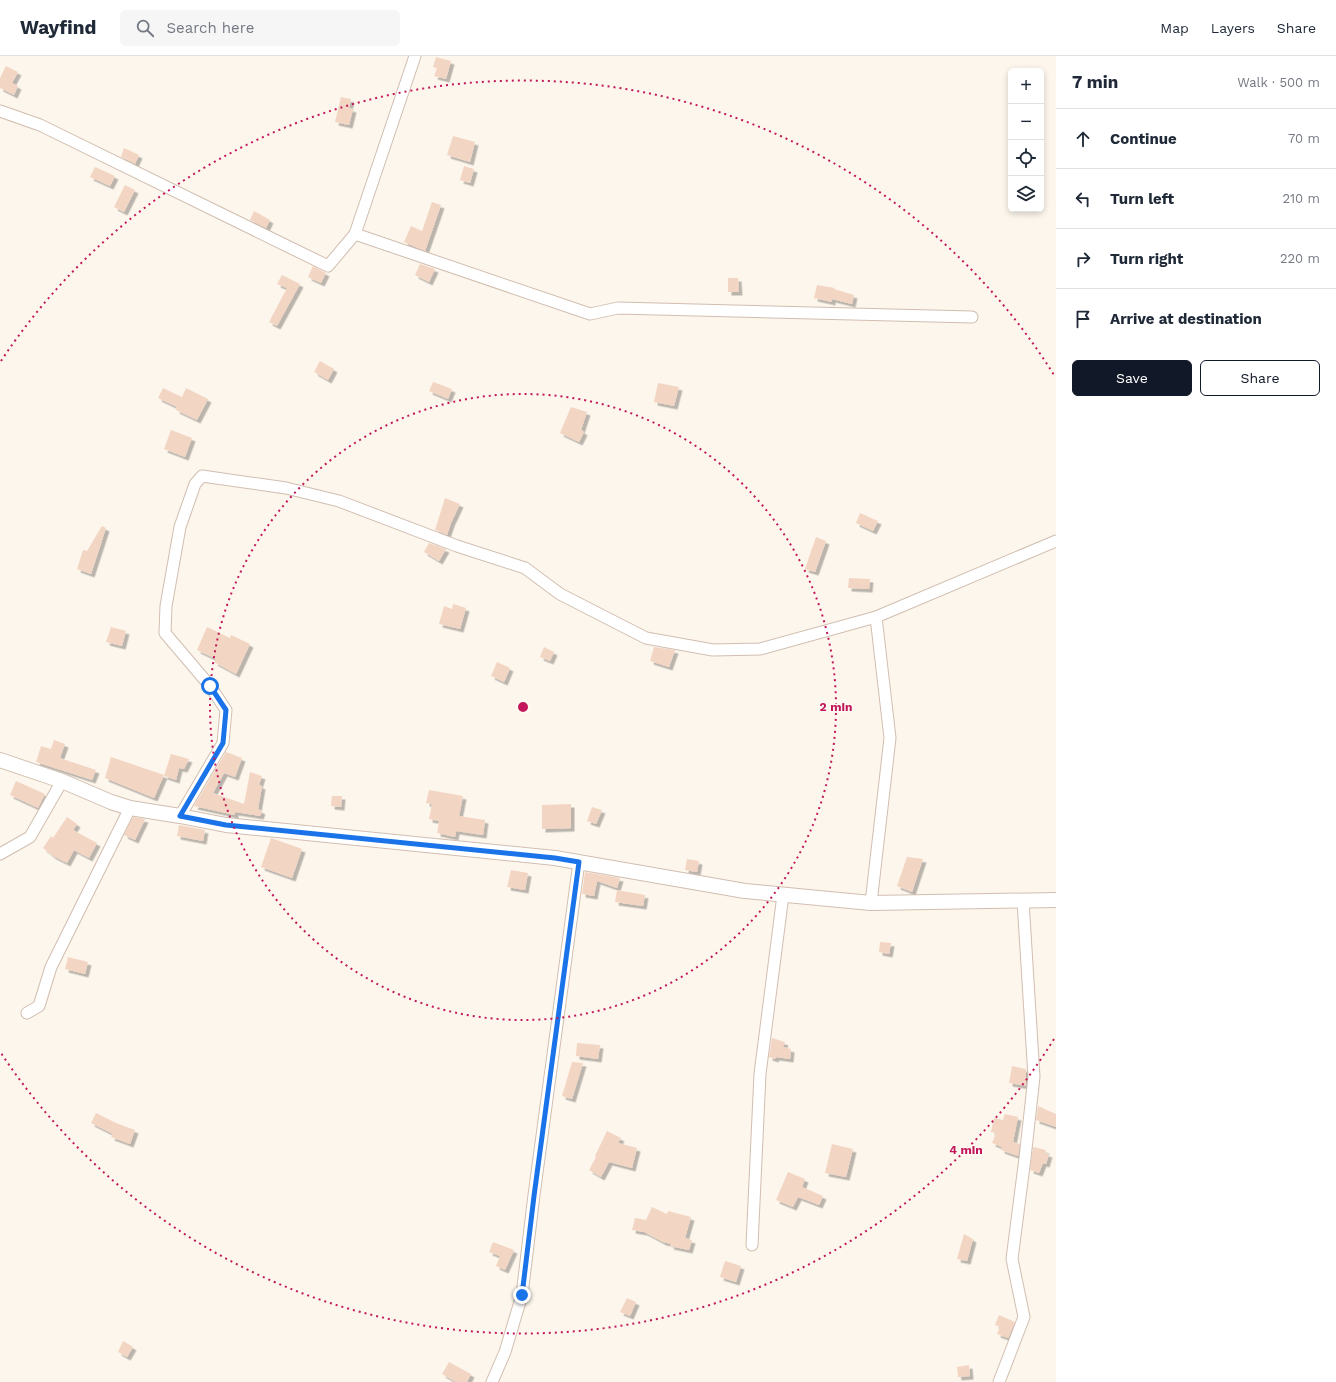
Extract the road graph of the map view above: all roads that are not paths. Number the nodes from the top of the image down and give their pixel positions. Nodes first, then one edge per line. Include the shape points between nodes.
1 (415, 56) edge
2 (0, 111) edge
3 (355, 234) junction
4 (972, 317) dead end
5 (1056, 541) edge
6 (876, 617) junction
7 (0, 760) edge
8 (62, 781) junction
9 (130, 808) junction
10 (180, 816) junction
11 (0, 854) edge
12 (579, 862) junction
13 (783, 895) junction
14 (1056, 900) edge
15 (1024, 901) junction
16 (871, 903) junction
17 (27, 1013) dead end
18 (752, 1246) dead end
19 (492, 1382) edge
20 (999, 1382) edge

1 - 3 street
2 - 3 street via 40,125 328,266
3 - 4 street via 590,314 618,308
5 - 6 street
6 - 10 street via 760,649 713,650 646,638 560,594 525,568 457,546 339,501 286,488 202,476 195,484 180,527 166,606 165,633 210,686 226,710 223,743
6 - 16 street via 890,738
7 - 8 street
8 - 9 street
8 - 11 street via 30,837
9 - 10 street
9 - 17 street via 51,967 39,1006
10 - 12 street via 226,825
12 - 13 street via 745,891
12 - 19 street via 522,1295 505,1352
13 - 16 street
13 - 18 street via 760,1074
14 - 15 street
15 - 16 street
15 - 20 street via 1034,1077 1012,1259 1024,1317

